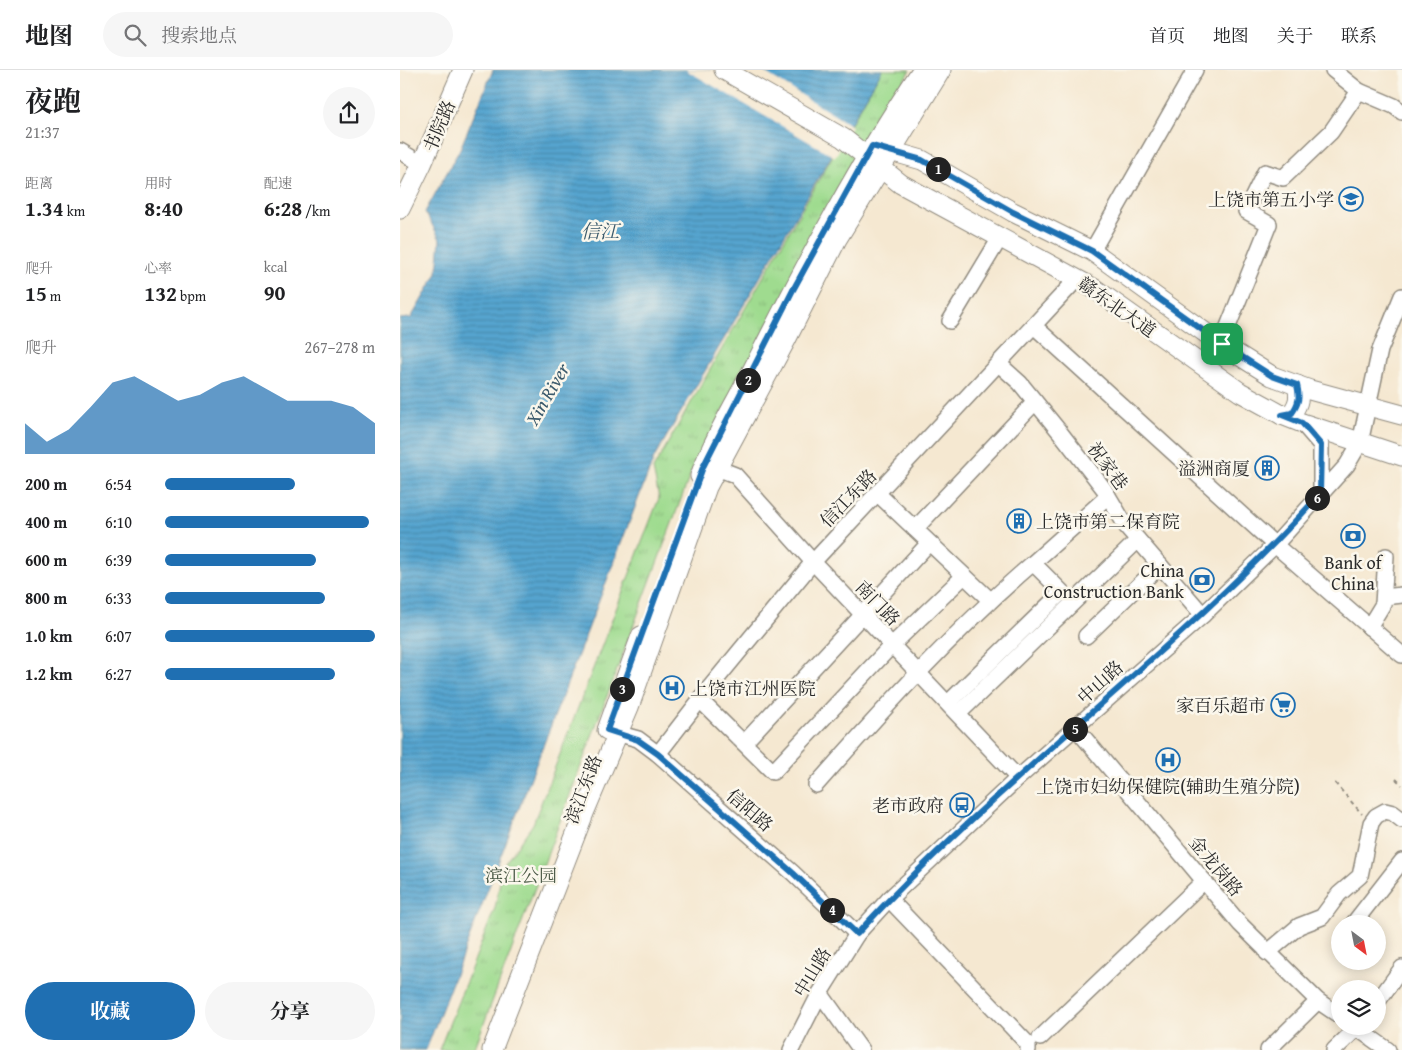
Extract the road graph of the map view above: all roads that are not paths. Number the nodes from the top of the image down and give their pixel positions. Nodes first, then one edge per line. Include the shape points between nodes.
1 (463, 70) edge
2 (724, 70) edge
3 (922, 70) edge
4 (941, 70) edge
5 (1195, 70) edge
6 (1333, 70) edge
7 (1359, 90) junction
8 (1400, 105) edge
9 (400, 151) edge
10 (869, 151) junction
11 (886, 160) junction
12 (422, 164) junction
13 (400, 209) edge
14 (1000, 238) junction
15 (1092, 251) junction
16 (1078, 279) junction
17 (1402, 296) edge
18 (950, 321) dead end
19 (1034, 326) junction
20 (1222, 344) junction
21 (1000, 364) junction
22 (1297, 385) junction
23 (1036, 402) junction
24 (1367, 405) junction
25 (1282, 415) junction
26 (1402, 415) edge
27 (1302, 423) junction
28 (1360, 443) junction
29 (1402, 456) edge
30 (711, 466) junction
31 (878, 494) junction
32 (1320, 494) junction
33 (1108, 496) junction
34 (915, 529) junction
35 (1138, 540) junction
36 (929, 542) junction
37 (1275, 545) junction
38 (1386, 556) dead end
39 (813, 562) junction
40 (1034, 563) junction
41 (1160, 565) junction
42 (958, 568) junction
43 (1384, 596) junction
44 (1402, 596) edge
45 (990, 600) junction
46 (863, 615) junction
47 (1203, 615) junction
48 (1369, 627) junction
49 (1086, 636) dead end
50 (892, 645) junction
51 (1402, 655) edge
52 (918, 672) junction
53 (700, 700) junction
54 (953, 708) junction
55 (1076, 728) junction
56 (612, 732) junction
57 (744, 743) junction
58 (658, 754) junction
59 (1018, 778) junction
60 (816, 785) dead end
61 (1402, 820) edge
62 (1402, 861) edge
63 (1204, 881) junction
64 (889, 899) junction
65 (1360, 915) edge
66 (857, 934) junction
67 (1267, 953) junction
68 (1402, 968) edge
69 (1386, 990) edge
70 (820, 993) junction
71 (1318, 1001) junction
72 (1331, 1010) edge
73 (1348, 1035) edge
74 (1367, 1035) edge
75 (1040, 1038) dead end
76 (482, 1050) edge
77 (492, 1050) edge
78 (791, 1050) edge
79 (862, 1050) edge
80 (1028, 1050) edge
81 (1268, 1050) edge
82 (1334, 1050) edge
83 (1388, 1050) edge

1 - 12 main road, 书院路
2 - 10 main road, 赣东北大道
3 - 10 main road, 滨江东路
4 - 11 main road, 滨江东路
5 - 15 street
6 - 7 street
7 - 8 street
7 - 20 street via 1331,132 1283,178 1265,172 1246,211 1269,224
9 - 12 street
10 - 11 main road, 赣东北大道
10 - 30 main road, 滨江东路 via 793,290
11 - 14 main road, 赣东北大道 via 901,184
11 - 15 main road via 922,160 1013,212
11 - 30 main road, 滨江东路 via 837,239 786,340
12 - 13 main road, 书院路
14 - 16 main road, 赣东北大道
14 - 18 street
15 - 20 main road
16 - 19 street, 信江东路
16 - 25 main road, 赣东北大道 via 1240,392
17 - 24 street, 中山路 via 1380,350
19 - 21 street, 信江东路
19 - 37 street
20 - 22 main road via 1272,376
21 - 23 street, 祝家巷
21 - 31 street, 信江东路
22 - 24 main road
22 - 25 main road via 1300,396 1297,406 1292,413
23 - 33 street, 祝家巷
23 - 34 street
24 - 26 main road
24 - 28 street, 中山路
25 - 27 main road, 赣东北大道
27 - 28 main road, 赣东北大道
27 - 32 street via 1321,445
28 - 29 main road, 赣东北大道
28 - 32 street, 中山路 via 1347,465
30 - 39 street, 南门路 via 735,475
30 - 56 main road, 滨江东路 via 707,487 656,635
31 - 34 street
31 - 39 street, 信江东路
32 - 37 street, 中山路
33 - 35 street, 祝家巷
33 - 40 street
34 - 36 street
35 - 41 street, 祝家巷
35 - 54 street
36 - 42 street
36 - 46 street
37 - 47 street, 中山路
37 - 48 street
38 - 43 street
39 - 46 street, 南门路
39 - 53 street, 信江东路
40 - 45 street
40 - 54 street via 1062,592
41 - 47 street, 祝家巷
41 - 49 street
42 - 45 street
42 - 50 street
43 - 44 street
43 - 48 street via 1384,604
45 - 52 street
46 - 50 street, 南门路
46 - 57 street
47 - 55 street, 中山路
48 - 51 street
50 - 52 street, 南门路
50 - 57 street via 774,772
52 - 54 street, 南门路
52 - 60 street
53 - 57 street
53 - 58 street, 信江东路
54 - 59 street, 南门路
55 - 59 street, 中山路
55 - 63 street, 金龙岗路
56 - 58 street, 信阳路 via 638,740
56 - 76 main road, 滨江东路
56 - 77 main road, 滨江东路
58 - 66 street, 信阳路
59 - 64 street, 中山路
61 - 67 street via 1385,810 1376,816 1371,823 1360,876 1339,894 1322,917 1298,926
62 - 65 street
63 - 67 street, 金龙岗路
63 - 75 street
64 - 66 street, 中山路
64 - 80 street via 1028,1044
66 - 70 street, 中山路
67 - 71 street, 金龙岗路
68 - 69 street
70 - 78 street, 中山路
70 - 79 street
71 - 72 street, 金龙岗路
71 - 81 street
73 - 82 street
74 - 83 street

